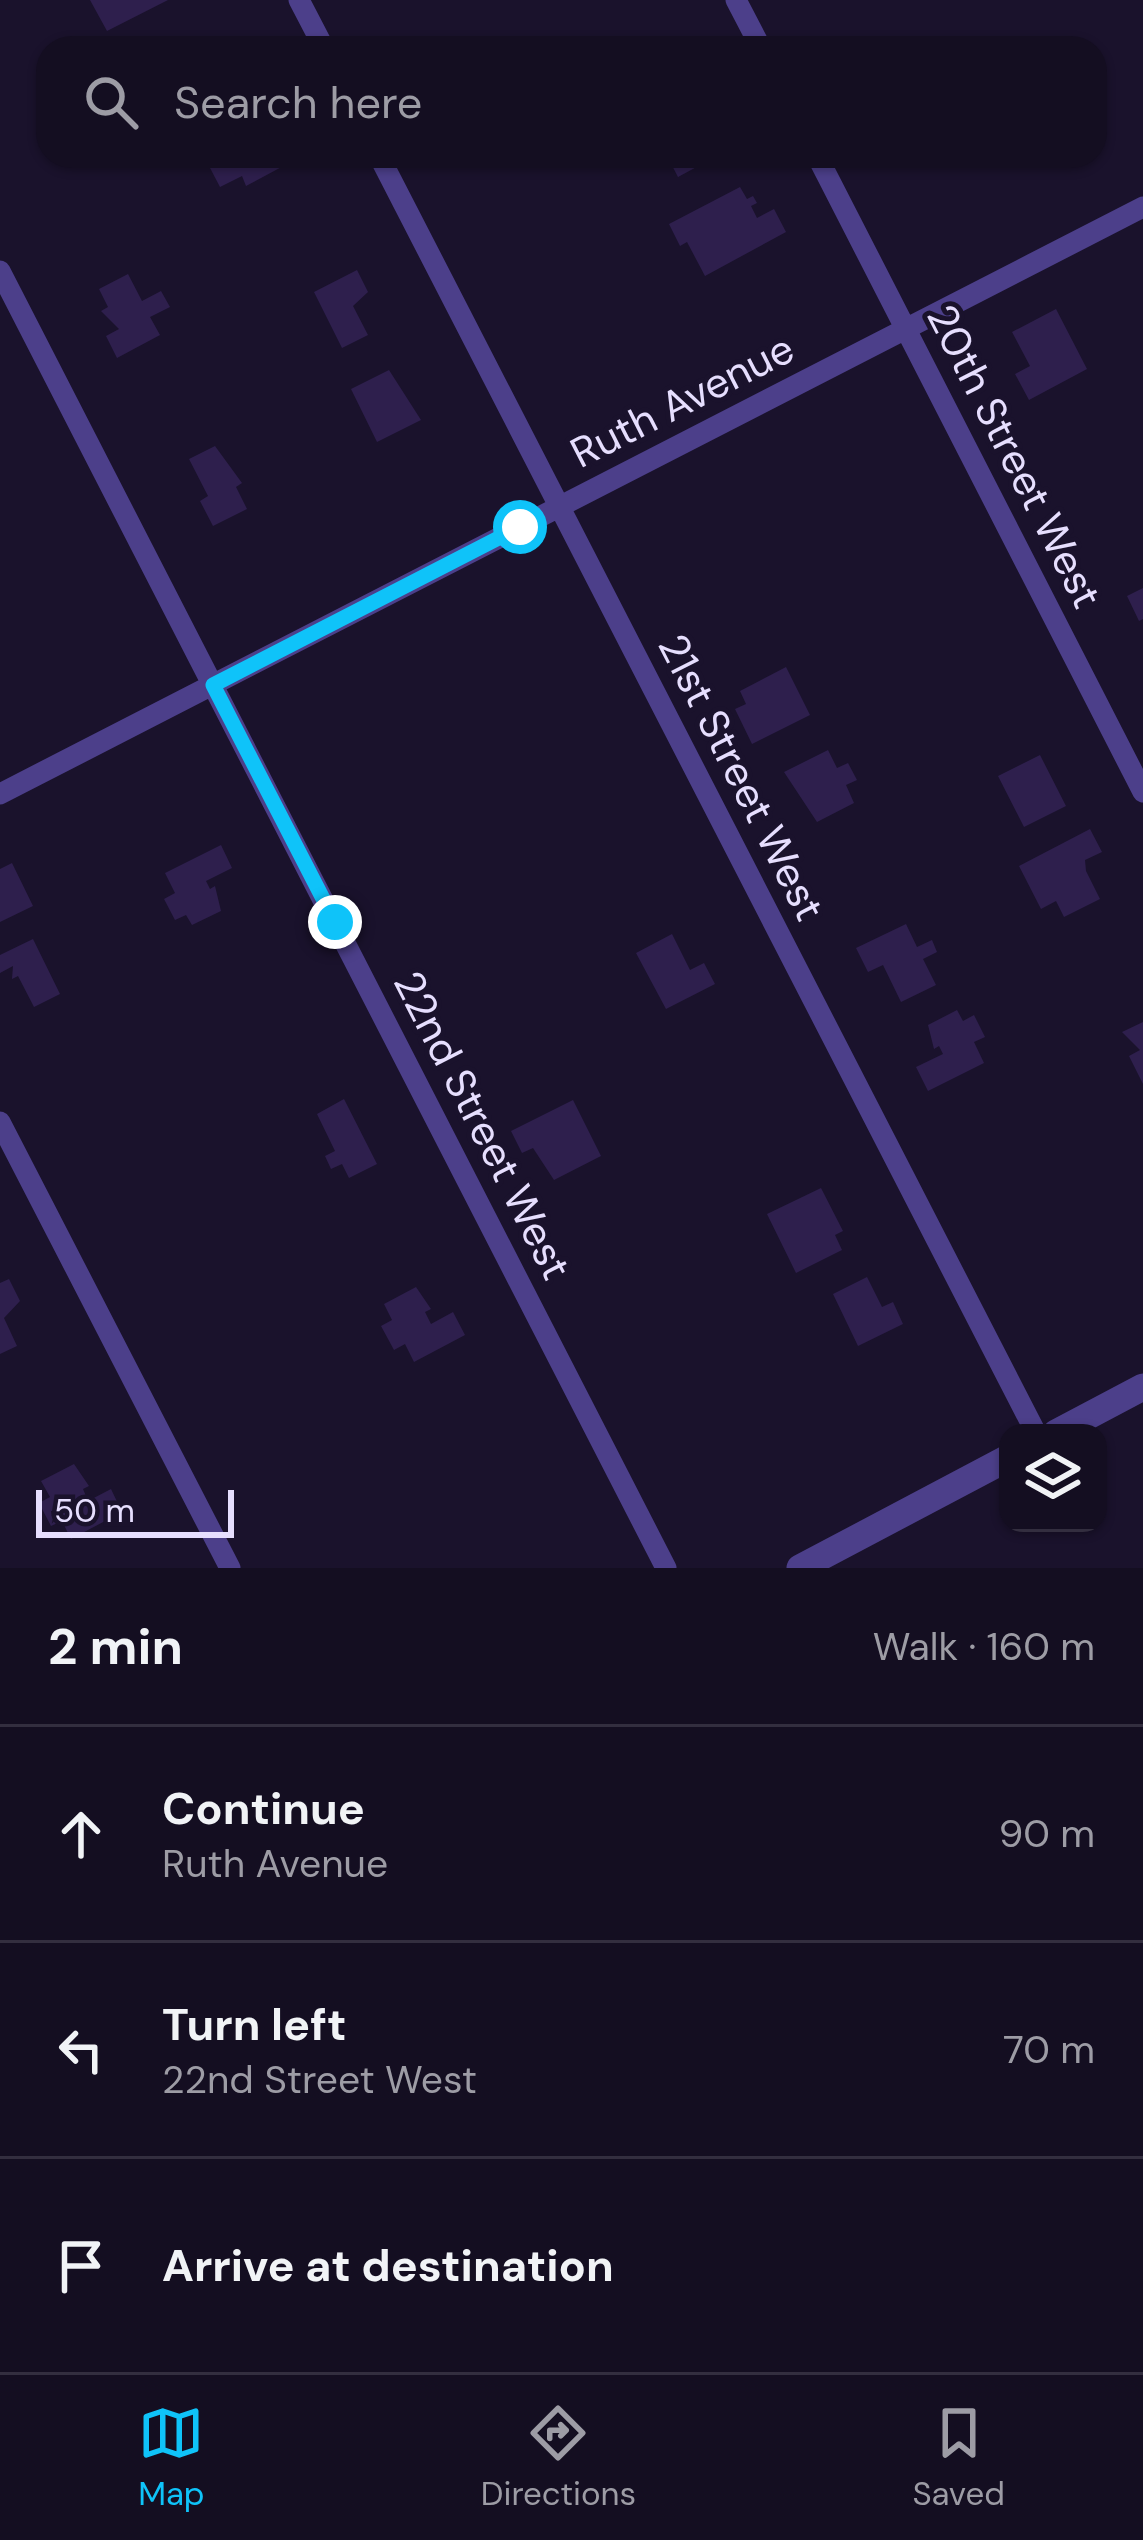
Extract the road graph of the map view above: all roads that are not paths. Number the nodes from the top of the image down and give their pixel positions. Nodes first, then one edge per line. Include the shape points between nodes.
1 (299, 0) edge
2 (736, 0) edge
3 (318, 36) edge
4 (755, 36) edge
5 (385, 168) edge
6 (823, 168) edge
7 (1143, 207) edge
8 (0, 271) edge
9 (905, 329) junction
10 (559, 506) junction
11 (213, 685) junction
12 (1143, 792) edge
13 (0, 794) edge
14 (0, 1122) edge
15 (1143, 1387) edge
16 (1031, 1424) edge
17 (1073, 1424) edge
18 (999, 1463) edge
19 (230, 1568) edge
20 (666, 1568) edge
21 (800, 1568) edge

1 - 3 street
2 - 4 street
5 - 10 street, 21st Street West
6 - 9 street, 20th Street West
7 - 9 street, Ruth Avenue
8 - 11 street, 22nd Street West
9 - 10 street, Ruth Avenue
9 - 12 street, 20th Street West
10 - 11 street, Ruth Avenue
10 - 16 street, 21st Street West
11 - 13 street, Ruth Avenue
11 - 20 street, 22nd Street West
14 - 19 street
15 - 17 street
18 - 21 street

